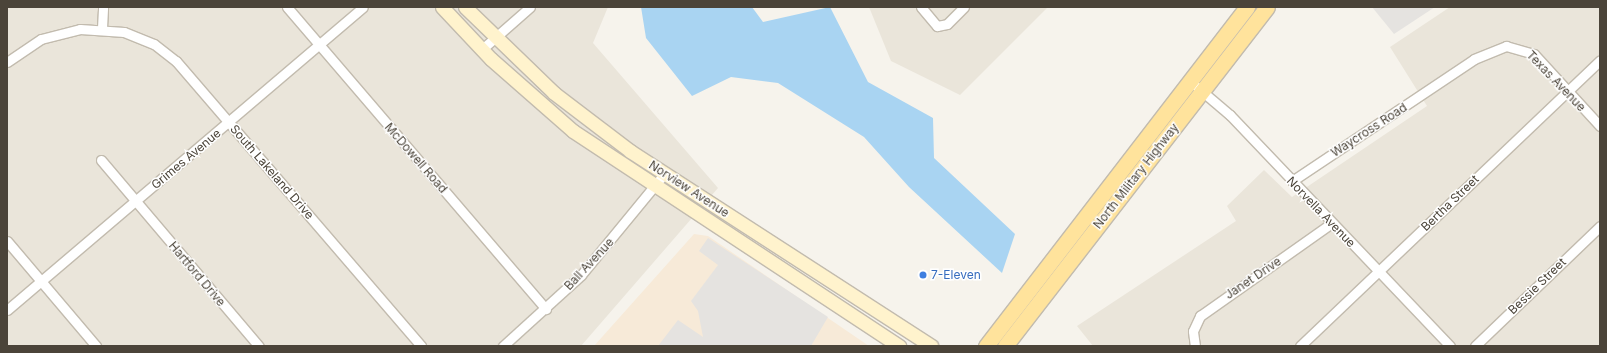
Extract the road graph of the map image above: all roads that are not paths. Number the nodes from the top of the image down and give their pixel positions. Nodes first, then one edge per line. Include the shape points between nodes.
1 (103, 7) edge
2 (287, 7) edge
3 (363, 7) edge
4 (442, 7) edge
5 (465, 7) edge
6 (530, 7) edge
7 (921, 7) edge
8 (964, 7) edge
9 (1247, 7) edge
10 (1267, 7) edge
11 (102, 28) junction
12 (495, 38) junction
13 (319, 45) junction
14 (481, 50) junction
15 (1600, 60) edge
16 (7, 62) edge
17 (1445, 79) joint
18 (1190, 82) junction
19 (1203, 90) junction
20 (1567, 92) junction
21 (229, 122) junction
22 (1600, 126) edge
23 (101, 160) dead end
24 (664, 174) junction
25 (1292, 181) junction
26 (654, 188) junction
27 (136, 201) junction
28 (1332, 223) junction
29 (1600, 226) edge
30 (7, 241) edge
31 (1379, 272) junction
32 (42, 283) junction
33 (546, 309) junction
34 (7, 310) edge
35 (96, 346) edge
36 (259, 346) edge
37 (421, 346) edge
38 (503, 346) edge
39 (899, 346) edge
40 (932, 346) edge
41 (986, 346) edge
42 (1006, 346) edge
43 (1194, 346) edge
44 (1300, 346) edge
45 (1450, 346) edge
46 (1475, 346) edge

1 - 11 street
2 - 13 street, McDowell Road
3 - 13 street, Grimes Avenue
4 - 14 main road, Norview Avenue
5 - 12 main road, Norview Avenue
6 - 12 street
7 - 8 street via 937,26 947,24
9 - 18 main road, North Military Highway
10 - 19 main road, North Military Highway
11 - 16 street, South Lakeland Drive via 80,29 41,39
11 - 21 street, South Lakeland Drive via 142,38 168,54
12 - 14 street
12 - 24 main road, Norview Avenue via 586,119
13 - 21 street, Grimes Avenue
13 - 33 street, McDowell Road
14 - 26 main road, Norview Avenue via 573,131
15 - 20 street, Bertha Street
17 - 20 street, Texas Avenue via 1484,53 1516,46 1534,54
17 - 25 street, Waycross Road
18 - 19 street, Norvella Avenue
18 - 41 main road, North Military Highway
19 - 25 street, Norvella Avenue
19 - 42 main road, North Military Highway
20 - 22 street, Texas Avenue
20 - 31 street, Bertha Street
21 - 27 street, Grimes Avenue
21 - 37 street, South Lakeland Drive
23 - 27 street, Hartford Drive
24 - 26 street, Ball Avenue
24 - 40 main road, Norview Avenue
25 - 28 street, Norvella Avenue
26 - 33 street, Ball Avenue via 610,242
26 - 39 main road, Norview Avenue
27 - 32 street, Grimes Avenue
27 - 36 street, Hartford Drive
28 - 31 street, Norvella Avenue
28 - 43 street, Janet Drive via 1200,316 1193,331
29 - 46 street, Bessie Street
30 - 32 street
31 - 44 street, Bertha Street
31 - 45 street, Norvella Avenue
32 - 34 street, Grimes Avenue
32 - 35 street
33 - 38 street, Ball Avenue

